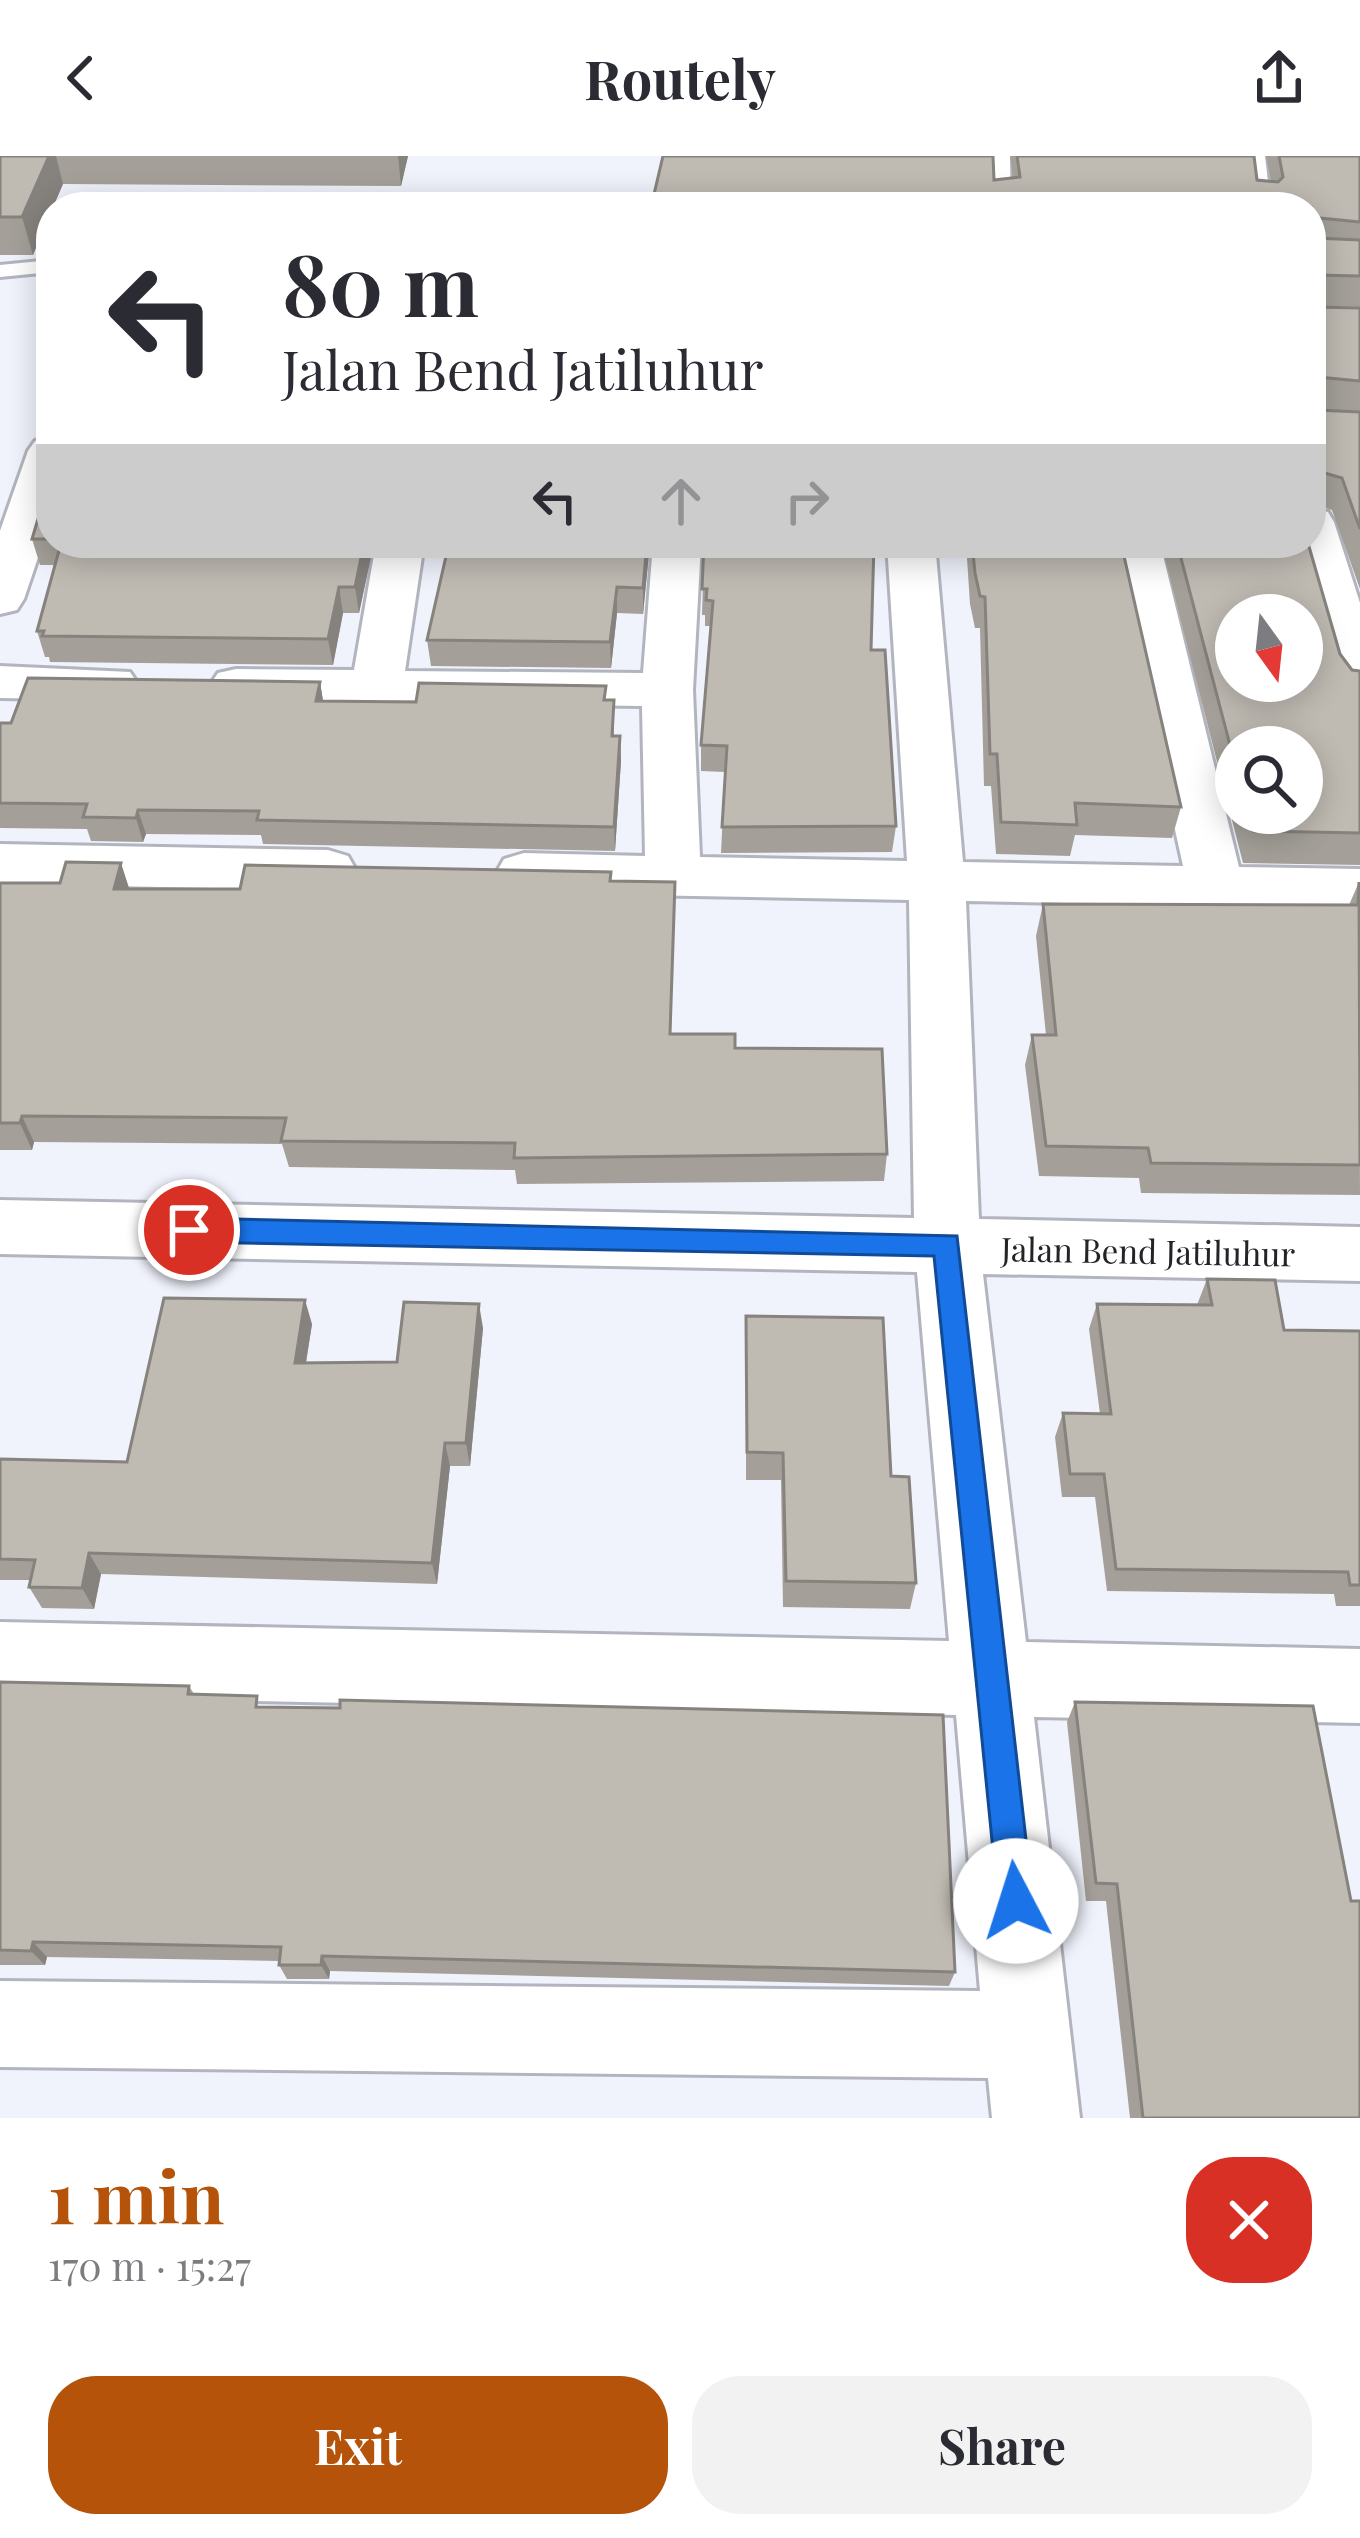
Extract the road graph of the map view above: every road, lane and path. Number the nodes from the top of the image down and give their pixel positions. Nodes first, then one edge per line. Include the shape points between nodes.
1 (1001, 156) edge
2 (1256, 156) edge
3 (1002, 192) edge
4 (1260, 192) edge
5 (36, 267) edge
6 (0, 271) edge
7 (36, 495) edge
8 (1326, 524) edge
9 (1360, 526) edge
10 (398, 558) edge
11 (676, 558) edge
12 (912, 558) edge
13 (1139, 558) edge
14 (1324, 558) edge
15 (0, 599) edge
16 (1350, 631) edge
17 (0, 682) edge
18 (1360, 685) edge
19 (377, 687) junction
20 (667, 690) junction
21 (0, 864) edge
22 (371, 870) edge
23 (464, 872) edge
24 (673, 875) junction
25 (938, 883) junction
26 (1216, 888) junction
27 (1360, 889) edge
28 (0, 1227) edge
29 (947, 1244) junction
30 (1360, 1254) edge
31 (0, 1659) edge
32 (994, 1678) junction
33 (1360, 1686) edge
34 (0, 2024) edge
35 (1028, 2035) junction
36 (1036, 2118) edge

1 - 3 lane
2 - 4 lane
5 - 6 lane
7 - 15 street
8 - 9 street
10 - 19 street
11 - 20 street
12 - 25 street
13 - 26 street
14 - 16 street
16 - 18 street
17 - 19 street
19 - 20 street
20 - 24 street
21 - 22 street
23 - 24 street
24 - 25 street
25 - 26 street
25 - 29 street
26 - 27 street
28 - 29 street, Jalan Bend Jatiluhur
29 - 30 street, Jalan Bend Jatiluhur
29 - 32 street
31 - 32 street
32 - 33 street
32 - 35 street
34 - 35 street
35 - 36 street

